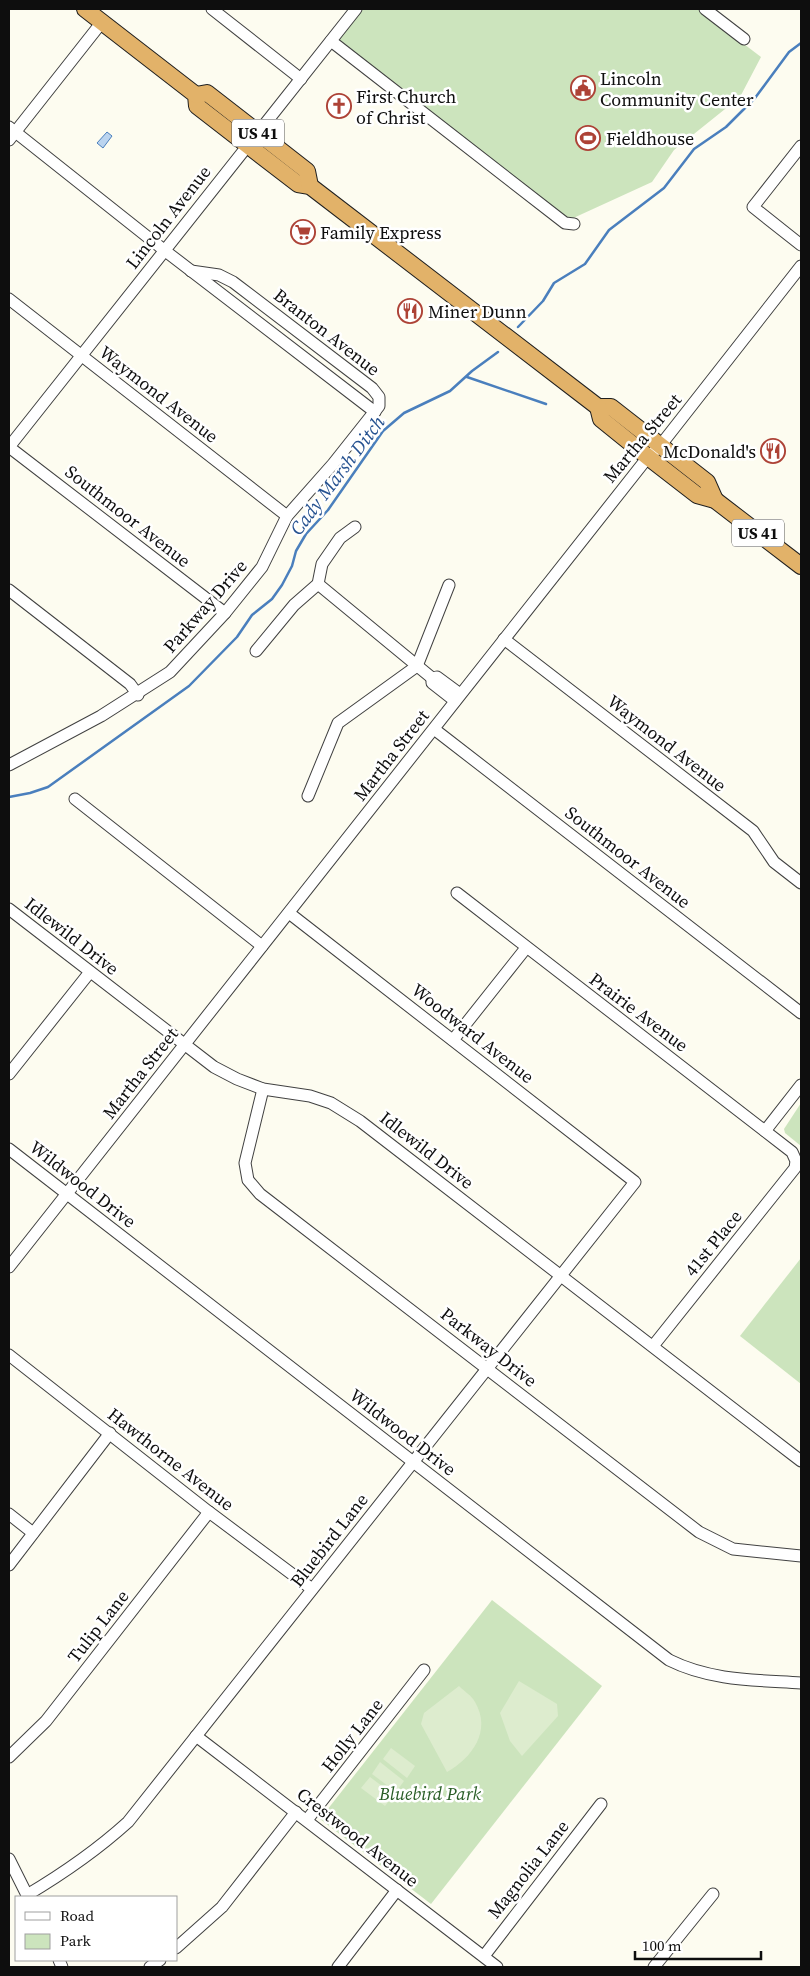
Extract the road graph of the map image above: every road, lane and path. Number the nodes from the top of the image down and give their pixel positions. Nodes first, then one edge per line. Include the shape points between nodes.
1 (85, 9) edge
2 (212, 9) edge
3 (356, 9) edge
4 (705, 9) edge
5 (102, 22) junction
6 (744, 39) dead end
7 (331, 41) junction
8 (301, 79) junction
9 (11, 133) edge
10 (253, 139) junction
11 (801, 146) edge
12 (574, 224) dead end
13 (801, 245) edge
14 (164, 250) junction
15 (801, 266) edge
16 (191, 272) junction
17 (9, 299) edge
18 (81, 356) junction
19 (598, 407) junction
20 (375, 412) junction
21 (660, 446) junction
22 (9, 447) edge
23 (648, 457) junction
24 (715, 500) junction
25 (287, 516) junction
26 (355, 527) dead end
27 (801, 566) edge
28 (318, 584) junction
29 (449, 585) dead end
30 (9, 590) edge
31 (225, 613) junction
32 (504, 638) junction
33 (256, 651) dead end
34 (417, 666) junction
35 (138, 695) junction
36 (458, 698) junction
37 (434, 729) junction
38 (9, 765) edge
39 (308, 796) dead end
40 (75, 799) dead end
41 (801, 883) edge
42 (457, 893) dead end
43 (9, 909) edge
44 (288, 913) junction
45 (262, 946) junction
46 (526, 948) junction
47 (90, 972) junction
48 (801, 1012) edge
49 (453, 1040) junction
50 (184, 1046) junction
51 (9, 1074) edge
52 (801, 1085) edge
53 (263, 1089) junction
54 (765, 1131) junction
55 (9, 1149) edge
56 (796, 1161) joint
57 (635, 1182) joint
58 (67, 1194) junction
59 (9, 1267) edge
60 (561, 1275) junction
61 (653, 1346) junction
62 (9, 1355) edge
63 (487, 1368) junction
64 (110, 1433) junction
65 (801, 1461) edge
66 (413, 1462) junction
67 (209, 1512) junction
68 (9, 1514) edge
69 (33, 1533) junction
70 (801, 1556) edge
71 (9, 1564) edge
72 (312, 1589) junction
73 (424, 1670) dead end
74 (801, 1683) edge
75 (196, 1736) junction
76 (9, 1757) edge
77 (601, 1804) dead end
78 (296, 1812) junction
79 (307, 1820) junction
80 (9, 1859) edge
81 (397, 1890) junction
82 (713, 1894) dead end
83 (28, 1896) edge
84 (178, 1946) edge
85 (484, 1956) junction
86 (338, 1967) edge
87 (497, 1967) edge
88 (654, 1967) edge

1 - 5 highway, US 41
2 - 8 street
3 - 7 street, Lincoln Avenue
4 - 6 street
5 - 9 street
5 - 10 highway, US 41 via 196,95 196,106
7 - 8 street, Lincoln Avenue
7 - 12 street via 565,223
8 - 10 street, Lincoln Avenue
9 - 14 street, Branton Avenue
10 - 14 street, Lincoln Avenue
10 - 19 highway, US 41 via 298,184 310,186
11 - 13 street via 753,207
14 - 16 street, Branton Avenue
14 - 18 street, Lincoln Avenue
15 - 21 street, Martha Street
16 - 20 street, Branton Avenue
16 - 20 street, Branton Avenue via 219,275 234,282 364,382 379,397
17 - 18 street, Waymond Avenue
18 - 22 street, Lincoln Avenue
18 - 25 street, Waymond Avenue
19 - 21 highway, US 41 via 611,407
19 - 23 highway, US 41 via 601,419
20 - 25 street, Parkway Drive
21 - 23 street, Martha Street
21 - 24 highway, US 41 via 707,482
22 - 31 street, Southmoor Avenue
23 - 24 highway, US 41 via 696,495
23 - 32 street, Martha Street
24 - 27 highway, US 41
25 - 31 street, Parkway Drive via 262,567
26 - 28 street via 340,538 322,564
28 - 33 street via 294,605
28 - 34 street
29 - 34 street
30 - 35 street via 130,684
31 - 35 street, Parkway Drive via 170,672
32 - 36 street, Martha Street
32 - 41 street, Waymond Avenue via 753,831 774,862
34 - 36 street via 432,678 432,683
34 - 39 street via 338,723
35 - 38 street, Parkway Drive
36 - 37 street, Martha Street
37 - 44 street, Martha Street
37 - 48 street, Southmoor Avenue
40 - 45 street
42 - 46 street, Prairie Avenue
43 - 47 street, Idlewild Drive
44 - 45 street, Martha Street
44 - 49 street, Woodward Avenue
45 - 50 street, Martha Street
46 - 49 street
46 - 54 street, Prairie Avenue
47 - 50 street, Idlewild Drive
47 - 51 street
49 - 57 street, Woodward Avenue
50 - 53 street, Idlewild Drive via 214,1067
50 - 58 street, Martha Street
52 - 54 street
53 - 60 street, Idlewild Drive via 310,1096 331,1103 360,1121
53 - 63 street, Parkway Drive via 245,1163 248,1180 260,1194
54 - 56 street, Prairie Avenue via 792,1152
55 - 58 street, Wildwood Drive
56 - 61 street, 41st Place via 795,1168
57 - 60 street, Bluebird Lane
58 - 59 street, Martha Street
58 - 66 street, Wildwood Drive
60 - 61 street, Idlewild Drive
60 - 63 street, Bluebird Lane
61 - 65 street, Idlewild Drive
62 - 64 street, Hawthorne Avenue
63 - 66 street, Bluebird Lane
63 - 70 street, Parkway Drive via 700,1532 733,1549
64 - 67 street, Hawthorne Avenue
64 - 69 street
66 - 72 street, Bluebird Lane
66 - 74 street, Wildwood Drive via 670,1660 710,1676
67 - 72 street, Hawthorne Avenue
67 - 76 street, Tulip Lane via 46,1720
68 - 69 street
69 - 71 street
72 - 75 street, Bluebird Lane
73 - 79 street, Holly Lane
75 - 78 street, Crestwood Avenue
75 - 83 street, Bluebird Lane via 128,1822 74,1867
77 - 85 street, Magnolia Lane
78 - 79 street, Crestwood Avenue
78 - 84 street via 222,1907
79 - 81 street, Crestwood Avenue
80 - 83 street
81 - 85 street, Crestwood Avenue
81 - 86 street
82 - 88 street
85 - 87 street, Crestwood Avenue

